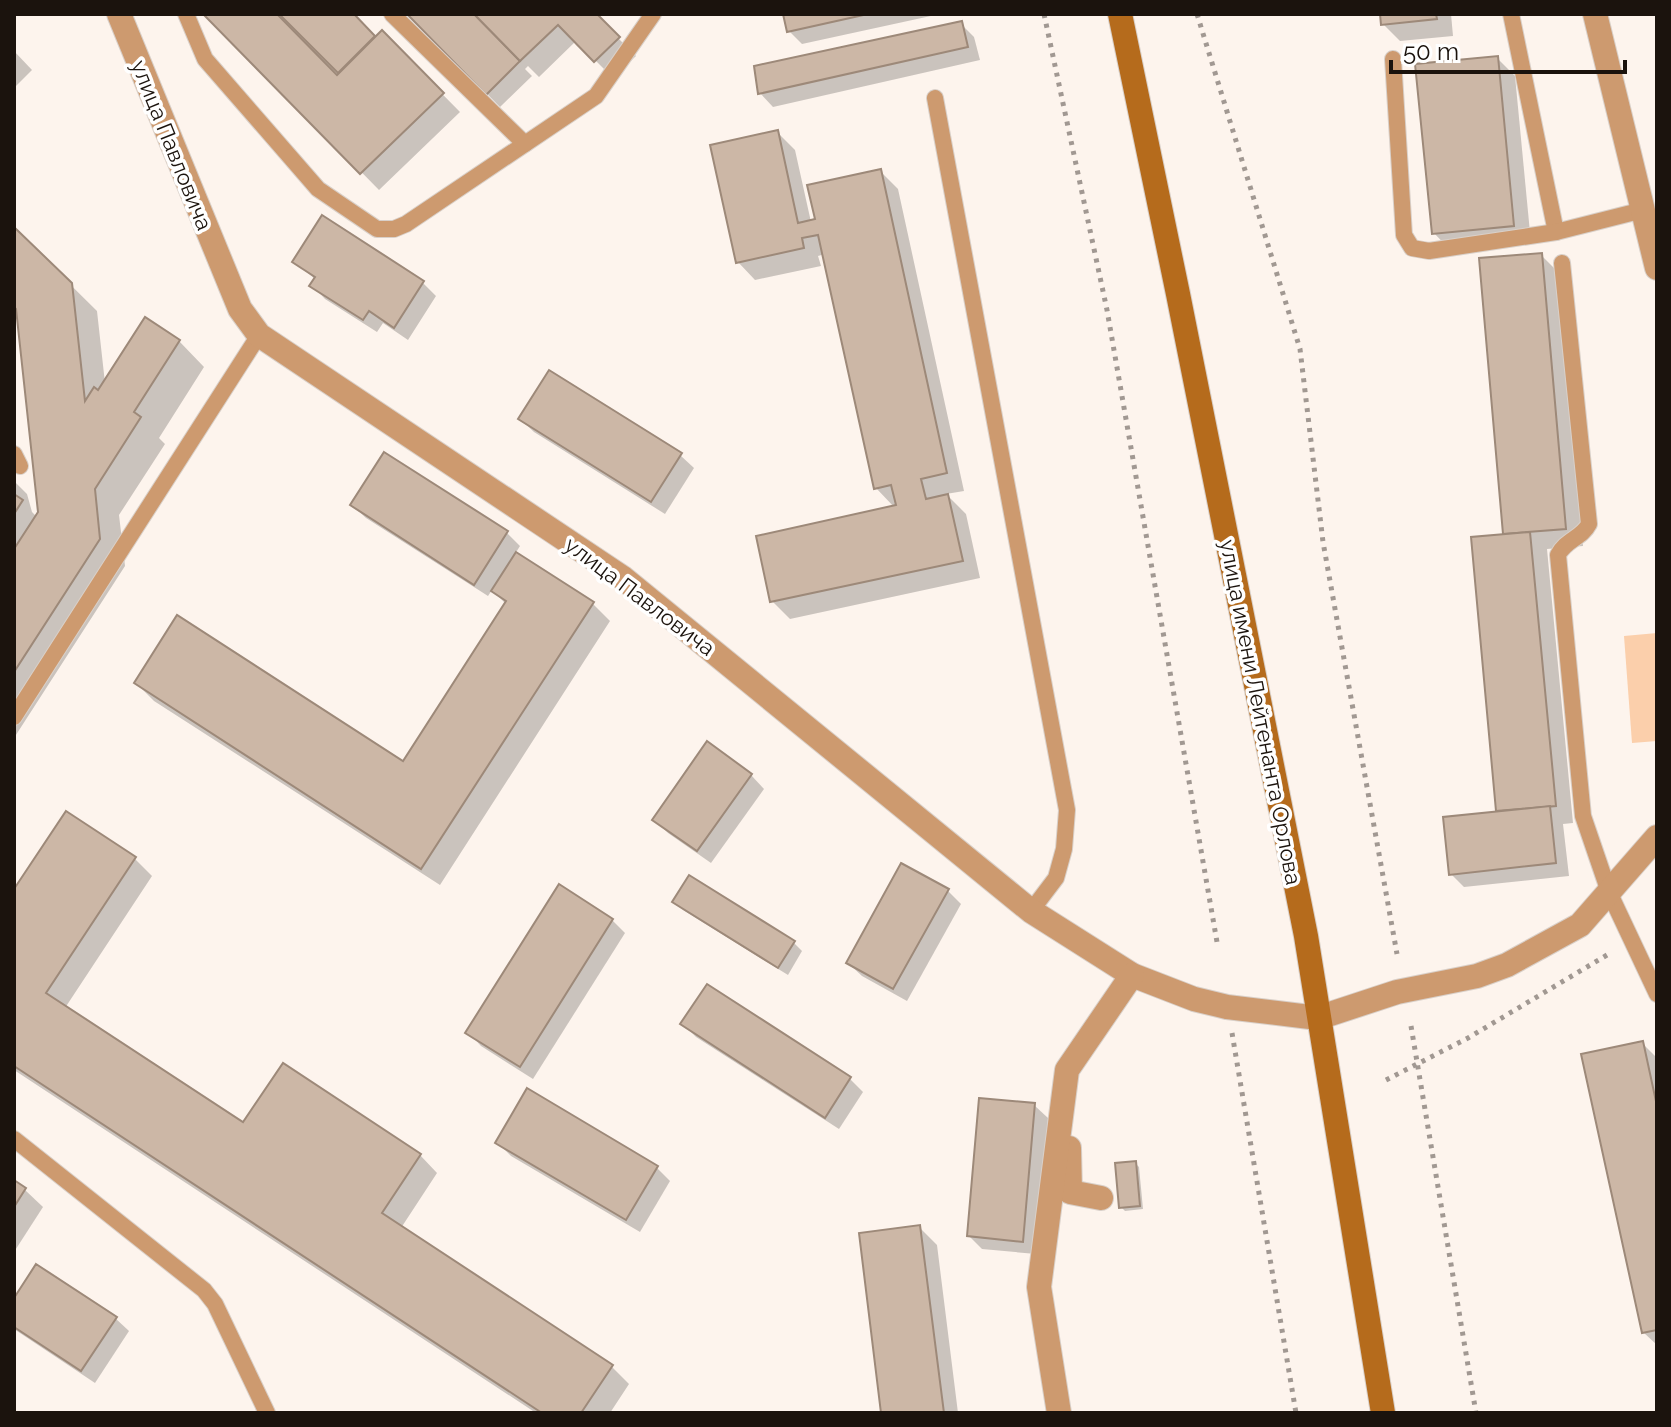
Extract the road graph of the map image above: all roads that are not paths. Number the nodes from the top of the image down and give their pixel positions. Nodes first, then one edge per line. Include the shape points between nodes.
1 (119, 14) edge
2 (186, 14) edge
3 (392, 14) edge
4 (653, 14) edge
5 (1120, 14) edge
6 (1511, 14) edge
7 (1595, 14) edge
8 (1393, 59) dead end
9 (935, 98) dead end
10 (525, 144) junction
11 (1643, 210) junction
12 (1556, 232) junction
13 (1562, 263) dead end
14 (1657, 268) edge
15 (259, 335) junction
16 (14, 717) edge
17 (1657, 837) edge
18 (1609, 892) junction
19 (1031, 911) junction
20 (1132, 975) junction
21 (1657, 994) edge
22 (1318, 1018) junction
23 (1067, 1070) junction
24 (14, 1139) edge
25 (1101, 1198) dead end
26 (267, 1413) edge
27 (1059, 1413) edge
28 (1383, 1413) edge

1 - 15 street, улица Павловича via 240,309
2 - 10 lane via 205,59 318,189 377,229 406,224
3 - 10 lane
4 - 10 lane via 596,96
5 - 22 main road, улица имени Лейтенанта Орлова via 1285,827
6 - 12 lane
7 - 11 street
8 - 12 lane via 1404,235 1412,248 1429,251
9 - 19 lane via 1067,810 1056,878
11 - 12 lane
11 - 14 street
13 - 18 lane via 1589,524 1558,555 1583,816
15 - 16 lane
15 - 19 street, улица Павловича via 623,578
17 - 18 street
18 - 21 lane
18 - 22 street via 1580,925 1507,965
19 - 20 street, улица Павловича
20 - 22 street, улица Павловича via 1227,1007
20 - 23 street
22 - 28 main road, улица имени Лейтенанта Орлова
23 - 25 street via 1070,1192
23 - 27 street via 1039,1287
24 - 26 lane via 204,1290

